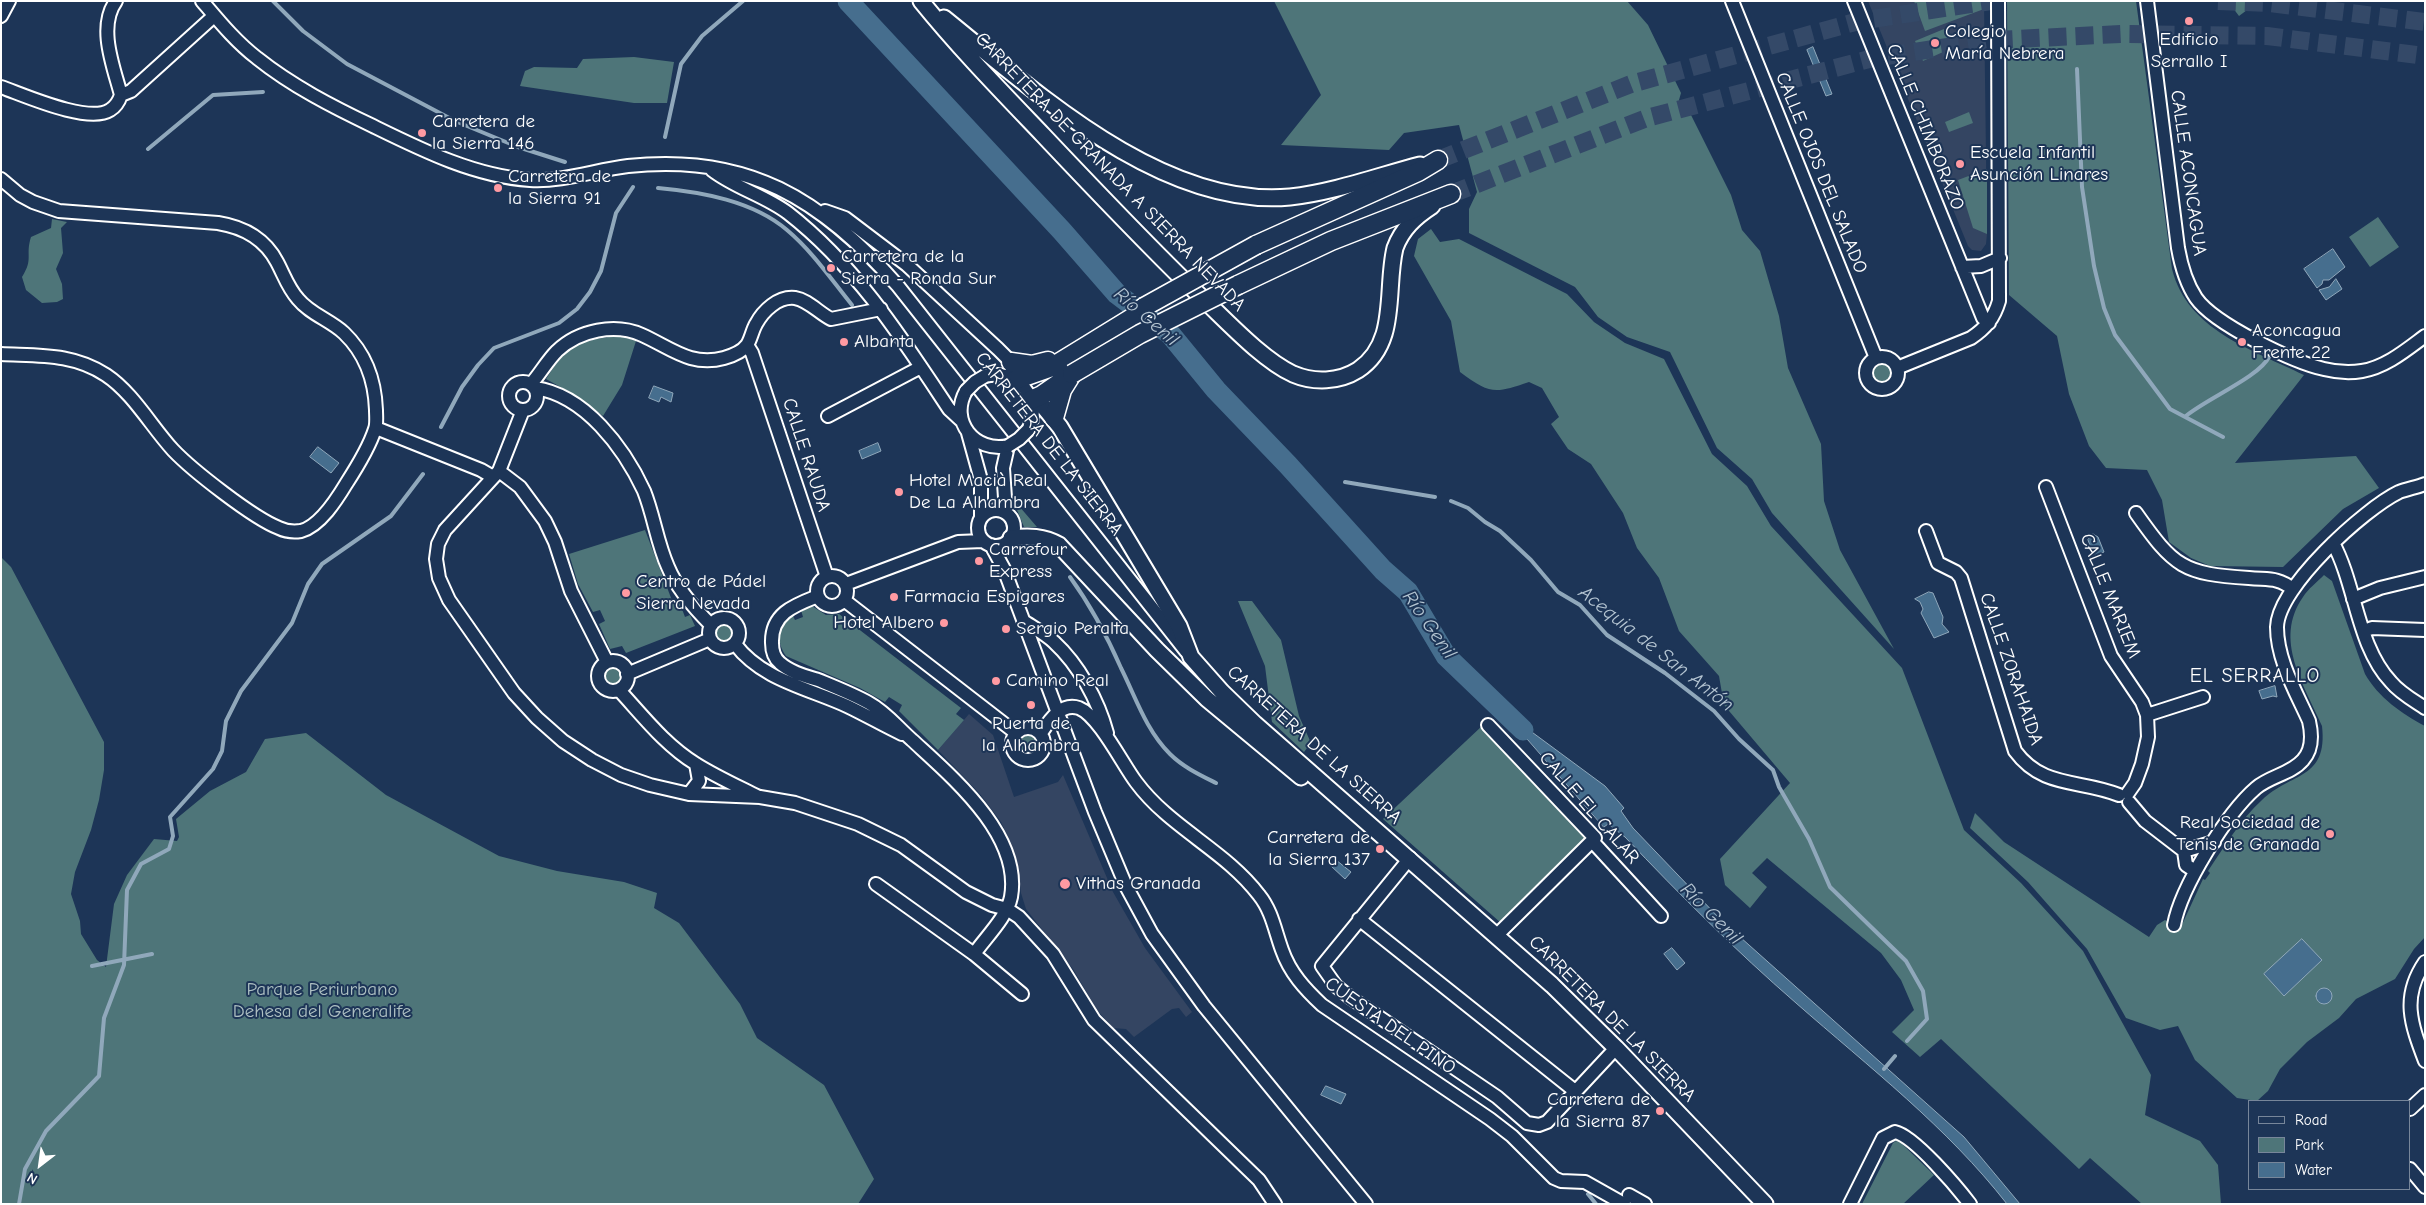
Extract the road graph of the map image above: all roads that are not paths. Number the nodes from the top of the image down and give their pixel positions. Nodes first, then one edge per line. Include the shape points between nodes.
1 (9, 1) edge
2 (116, 1) edge
3 (202, 1) edge
4 (922, 1) edge
5 (1732, 1) edge
6 (1854, 1) edge
7 (1998, 1) edge
8 (2147, 1) edge
9 (1, 16) edge
10 (214, 16) junction
11 (1, 87) edge
12 (121, 95) junction
13 (1438, 160) joint
14 (707, 167) junction
15 (1, 179) edge
16 (1450, 194) joint
17 (812, 206) junction
18 (2000, 258) junction
19 (1962, 267) junction
20 (881, 309) junction
21 (1989, 323) junction
22 (2425, 336) edge
23 (747, 345) junction
24 (1, 354) edge
25 (1876, 358) junction
26 (1065, 363) junction
27 (921, 367) junction
28 (1897, 368) junction
29 (1013, 373) junction
30 (533, 386) junction
31 (1032, 401) junction
32 (523, 410) junction
33 (828, 416) dead end
34 (1054, 418) junction
35 (962, 421) junction
36 (376, 428) junction
37 (968, 433) junction
38 (1008, 446) junction
39 (496, 474) junction
40 (2425, 484) edge
41 (2046, 487) dead end
42 (1006, 513) junction
43 (2136, 513) dead end
44 (980, 520) junction
45 (1926, 531) dead end
46 (1009, 540) junction
47 (958, 542) junction
48 (987, 543) junction
49 (2333, 543) junction
50 (1004, 569) junction
51 (827, 577) junction
52 (2425, 577) edge
53 (846, 584) junction
54 (2293, 589) junction
55 (818, 596) junction
56 (2353, 599) junction
57 (844, 600) junction
58 (1025, 622) junction
59 (711, 625) junction
60 (2425, 630) edge
61 (2364, 631) junction
62 (710, 639) junction
63 (735, 644) junction
64 (1191, 657) junction
65 (607, 662) junction
66 (627, 674) junction
67 (619, 690) junction
68 (2203, 697) dead end
69 (2425, 708) edge
70 (1058, 712) junction
71 (2147, 715) junction
72 (1488, 724) dead end
73 (1016, 733) junction
74 (1041, 733) junction
75 (906, 736) junction
76 (1108, 738) junction
77 (696, 764) junction
78 (689, 794) junction
79 (760, 797) junction
80 (2125, 797) junction
81 (1356, 812) junction
82 (1592, 841) junction
83 (2214, 842) junction
84 (2184, 851) junction
85 (1410, 858) junction
86 (2195, 871) junction
87 (876, 884) dead end
88 (1007, 909) junction
89 (1661, 916) dead end
90 (1360, 920) junction
91 (2174, 924) dead end
92 (1497, 935) junction
93 (974, 954) junction
94 (2425, 962) edge
95 (1022, 994) dead end
96 (1616, 1048) junction
97 (2425, 1061) edge
98 (1575, 1091) junction
99 (2425, 1095) edge
100 (2411, 1108) edge
101 (2411, 1170) edge
102 (2425, 1187) edge
103 (1626, 1199) edge
104 (1275, 1204) edge
105 (1366, 1204) edge
106 (1645, 1204) edge
107 (1766, 1204) edge
108 (1850, 1204) edge
109 (1970, 1204) edge

1 - 9 street
2 - 12 street via 108,33
3 - 10 street, CARRETERA DE LA SIERRA
4 - 13 main road, CARRETERA DE GRANADA A SIERRA NEVADA via 1080,123 1146,163 1209,189 1248,196 1292,196 1328,190
4 - 16 main road, CARRETERA DE GRANADA A SIERRA NEVADA via 988,77 1161,259 1272,362 1299,376 1322,380 1346,376 1358,370 1374,354 1386,332 1392,260 1399,238 1420,214
5 - 25 street, CALLE OJOS DEL SALADO
6 - 19 street, CALLE CHIMBORAZO
7 - 18 street
8 - 22 street, CALLE ACONCAGUA via 2178,248 2184,275 2196,298 2222,322 2304,363 2324,369 2343,372 2378,367
10 - 12 street via 131,91
10 - 14 street, CARRETERA DE LA SIERRA via 256,58 309,93 404,141 483,172 531,180 561,179 627,166
11 - 12 street via 89,115 109,111
13 - 26 highway, bridge via 1256,245 1144,307
14 - 17 street, CARRETERA DE LA SIERRA via 774,185
14 - 20 street via 786,212 820,239
15 - 36 street via 20,195 59,211 209,222 249,232 270,250 299,301 344,333 365,360 374,389
16 - 26 highway, bridge via 1331,241 1140,334
17 - 29 street via 845,218 907,265 960,312
17 - 64 street, CARRETERA DE LA SIERRA via 850,236 898,286
18 - 19 street via 1980,266
18 - 21 street via 1999,301
19 - 21 street, CALLE CHIMBORAZO via 1983,318
20 - 23 street via 831,319 796,298 785,299 764,313
20 - 27 street
21 - 28 street via 1971,338
23 - 30 street via 725,358 692,360 642,335 622,329 603,330 586,334 557,351
23 - 51 street, CALLE RAUDA
24 - 36 street via 68,358 106,375 129,396 175,452 198,472 278,528 290,531 310,527 325,512 352,475
25 - 28 street via 1891,360
25 - 28 street via 1868,365 1866,376 1875,388 1891,387 1897,378
26 - 29 highway via 1039,372
26 - 31 highway via 1042,395
26 - 34 highway
27 - 33 street
27 - 35 street via 949,409
29 - 31 street
29 - 35 street, bridge via 985,376 974,382 966,391 960,408
30 - 32 street via 538,395 536,403
30 - 32 street via 518,383 509,393 514,406
30 - 59 street via 550,390 574,404 596,420 614,443 644,491 668,568 680,590
31 - 34 main road via 1043,406
31 - 38 street, bridge via 1033,416 1028,430
32 - 39 street
34 - 64 main road via 1178,626
35 - 37 street
36 - 39 street
37 - 38 street via 985,445
37 - 44 street via 981,480
38 - 42 street via 1002,482
39 - 65 street via 520,487 545,521 571,591
39 - 78 street via 454,518 438,544 439,578 449,600 514,693 564,742 621,775
40 - 49 street via 2399,492
41 - 71 street, CALLE MARIEM via 2112,656
42 - 44 street via 992,510
42 - 46 street via 1014,525
43 - 54 street via 2159,545 2181,565 2215,576 2281,580
44 - 47 street
44 - 48 street via 978,530
45 - 80 street, CALLE ZORAHAIDA via 1938,563 1961,578 2015,750 2023,762 2047,776
46 - 48 street via 1002,545
46 - 50 street
46 - 81 main road via 1028,536 1060,545 1207,699 1314,787
47 - 48 street
47 - 53 street
48 - 50 street
49 - 54 street
49 - 56 street
50 - 58 street
51 - 53 street via 840,578
51 - 55 street via 818,587
52 - 56 street via 2380,588
53 - 57 street via 848,592
54 - 83 street via 2281,610 2278,642 2309,720 2310,747 2295,767 2257,788
55 - 57 street via 832,606
55 - 75 street via 788,609 779,617 772,635 775,656 793,671 846,692 880,710
56 - 61 street
57 - 73 street
58 - 70 street
58 - 76 street, CUESTA DEL PINO via 1054,642 1075,667 1093,696
59 - 62 street
59 - 63 street via 724,617 734,621 739,630
60 - 61 street via 2372,628
61 - 69 street via 2379,667 2390,682
62 - 63 street via 721,648
62 - 66 street
63 - 75 street via 754,664 778,678 847,706
64 - 81 main road, CARRETERA DE LA SIERRA via 1255,724
65 - 66 street via 620,664
65 - 67 street via 599,671 600,683 610,691
66 - 67 street via 627,682
67 - 77 street via 650,727
68 - 71 street
70 - 74 street
70 - 76 street, CUESTA DEL PINO via 1073,707 1082,710
70 - 105 street via 1126,886 1152,934 1204,1006
71 - 80 street, CALLE MARIEM via 2148,737 2142,764 2136,783
72 - 82 street, CALLE EL CALAR via 1595,838
73 - 74 street via 1026,727
73 - 74 street via 1012,741 1014,752 1027,760 1041,753 1044,743
75 - 88 street via 967,793 992,826 1004,851 1011,877
76 - 103 street, CUESTA DEL PINO via 1151,800 1223,859 1260,895 1292,971 1322,1005 1490,1118 1554,1178 1586,1182
77 - 78 street via 699,781
77 - 79 street
78 - 79 street
79 - 88 street via 795,803 858,824 901,846 966,892
80 - 84 street via 2145,821
81 - 85 main road, CARRETERA DE LA SIERRA
82 - 89 street, CALLE EL CALAR
82 - 92 street
83 - 84 street
83 - 86 street
84 - 86 street via 2186,865
85 - 90 street
85 - 92 main road, CARRETERA DE LA SIERRA
86 - 91 street via 2179,903
87 - 93 street
88 - 93 street
88 - 104 street via 1053,954 1094,1020 1259,1180
90 - 98 street
90 - 98 street via 1322,966 1336,986 1351,998 1497,1098 1527,1123 1539,1125 1547,1122
92 - 96 main road, CARRETERA DE LA SIERRA
93 - 95 street
94 - 97 street via 2413,982 2410,1003 2410,1016
96 - 98 street
96 - 107 main road, CARRETERA DE LA SIERRA
99 - 100 street
101 - 102 street
103 - 106 street, CUESTA DEL PINO
108 - 109 street via 1883,1138 1895,1132 1905,1136 1937,1166

